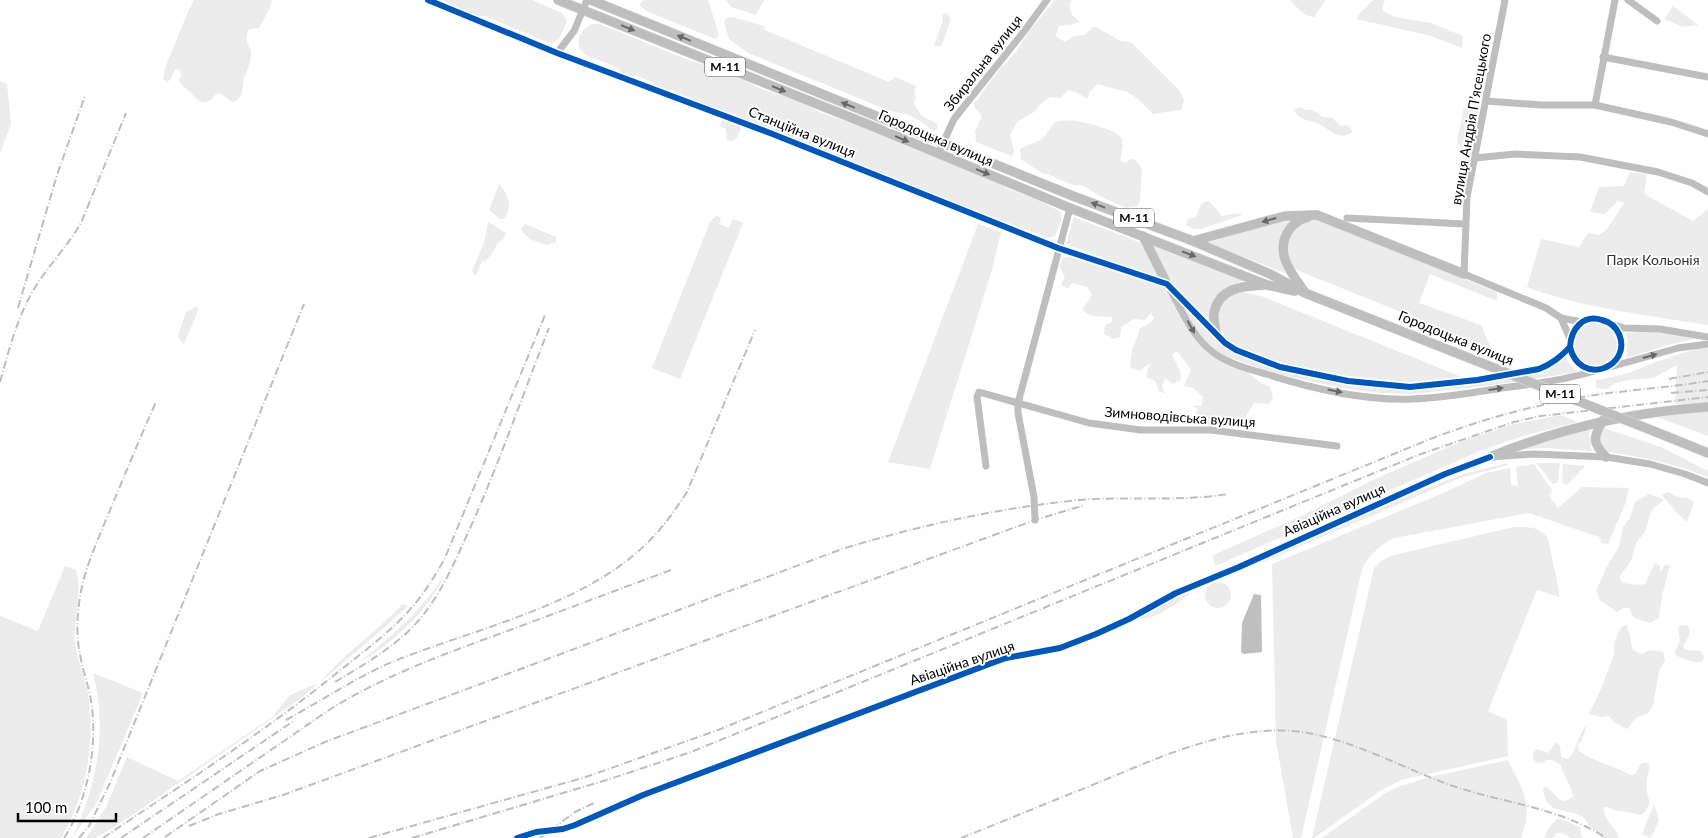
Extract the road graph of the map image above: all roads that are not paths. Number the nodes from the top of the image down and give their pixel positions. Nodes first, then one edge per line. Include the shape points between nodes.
1 (428, 0) edge
2 (558, 0) edge
3 (587, 0) edge
4 (591, 0) edge
5 (1047, 0) edge
6 (1505, 0) edge
7 (1615, 0) edge
8 (1628, 0) edge
9 (583, 10) junction
10 (1657, 20) dead end
11 (557, 53) junction
12 (1603, 57) junction
13 (1708, 77) edge
14 (1486, 101) junction
15 (1595, 106) junction
16 (1708, 134) edge
17 (942, 143) junction
18 (938, 154) junction
19 (1475, 158) junction
20 (1708, 192) edge
21 (1070, 208) junction
22 (1317, 215) junction
23 (1347, 218) dead end
24 (1465, 224) junction
25 (1143, 236) junction
26 (1193, 241) junction
27 (1058, 248) junction
28 (1464, 274) junction
29 (1167, 284) junction
30 (1267, 285) junction
31 (1305, 293) junction
32 (1561, 318) junction
33 (1582, 322) junction
34 (1613, 325) junction
35 (1216, 332) junction
36 (1708, 337) edge
37 (1570, 339) junction
38 (1708, 344) edge
39 (1570, 347) junction
40 (1603, 369) junction
41 (1018, 403) junction
42 (1708, 407) edge
43 (1603, 420) junction
44 (1337, 446) dead end
45 (1708, 453) edge
46 (1490, 457) junction
47 (1606, 458) junction
48 (986, 466) dead end
49 (1708, 483) edge
50 (1035, 520) dead end
51 (517, 838) edge

1 - 11 street, Станційна вулиця
2 - 9 main road, Городоцька вулиця / М-11
3 - 9 street
17 -> 4 main road, Городоцька вулиця / М-11
5 - 17 street, Збиральна вулиця via 954,119
6 - 14 street, вулиця Андрія Пʼясецького
7 - 12 street
8 - 10 street
9 - 11 street via 574,31
9 -> 18 main road, Городоцька вулиця / М-11
11 - 27 street, Станційна вулиця via 770,133
12 - 13 street
12 - 15 street
14 - 15 street
14 - 19 street, вулиця Андрія Пʼясецького
15 - 16 street via 1671,122
17 - 18 street, Збиральна вулиця
26 -> 17 main road, Городоцька вулиця / М-11
18 -> 21 main road, Городоцька вулиця / М-11
19 - 20 street via 1515,154 1580,157 1658,172
19 - 24 street, вулиця Андрія Пʼясецького
21 - 25 main road, Городоцька вулиця / М-11
21 - 27 street
22 -> 26 main road via 1285,216
22 - 28 main road
22 - 31 main road via 1300,219 1292,226 1282,246 1289,269
23 - 24 street
24 - 28 street, вулиця Андрія Пʼясецького
25 - 29 main road
25 -> 30 main road, Городоцька вулиця / М-11
26 - 31 main road, Городоцька вулиця / М-11
27 - 29 street, Станційна вулиця
27 - 41 street
28 - 32 street via 1546,308
29 - 35 street
29 -> 40 street via 1196,337 1214,354 1276,378 1313,386 1380,398 1411,399 1568,379
30 - 31 main road, Городоцька вулиця / М-11
30 - 35 main road via 1237,287 1227,292 1217,303 1214,314
31 - 45 main road, Городоцька вулиця / М-11, bridge
32 - 33 street
32 - 37 street
33 - 34 street via 1598,319
33 - 37 street
34 - 36 street
34 - 40 street via 1621,338 1620,353 1611,365
35 - 39 street via 1236,350 1280,367 1348,382 1410,387 1539,369 1554,362
37 - 39 street
40 -> 38 street via 1678,348
39 - 40 street via 1582,366 1589,370
41 - 44 street, Зимноводівська вулиця via 1089,423 1141,430 1211,430
41 - 48 street, Зимноводівська вулиця via 979,392
41 - 50 street
42 - 43 main road
43 - 46 main road
43 - 47 main road via 1596,431 1595,441
46 - 47 street, Авіаційна вулиця via 1533,454
46 - 51 street, Авіаційна вулиця via 1176,593 1096,634 1060,648 1006,658 642,795 575,825
47 - 49 street, Авіаційна вулиця via 1650,464

